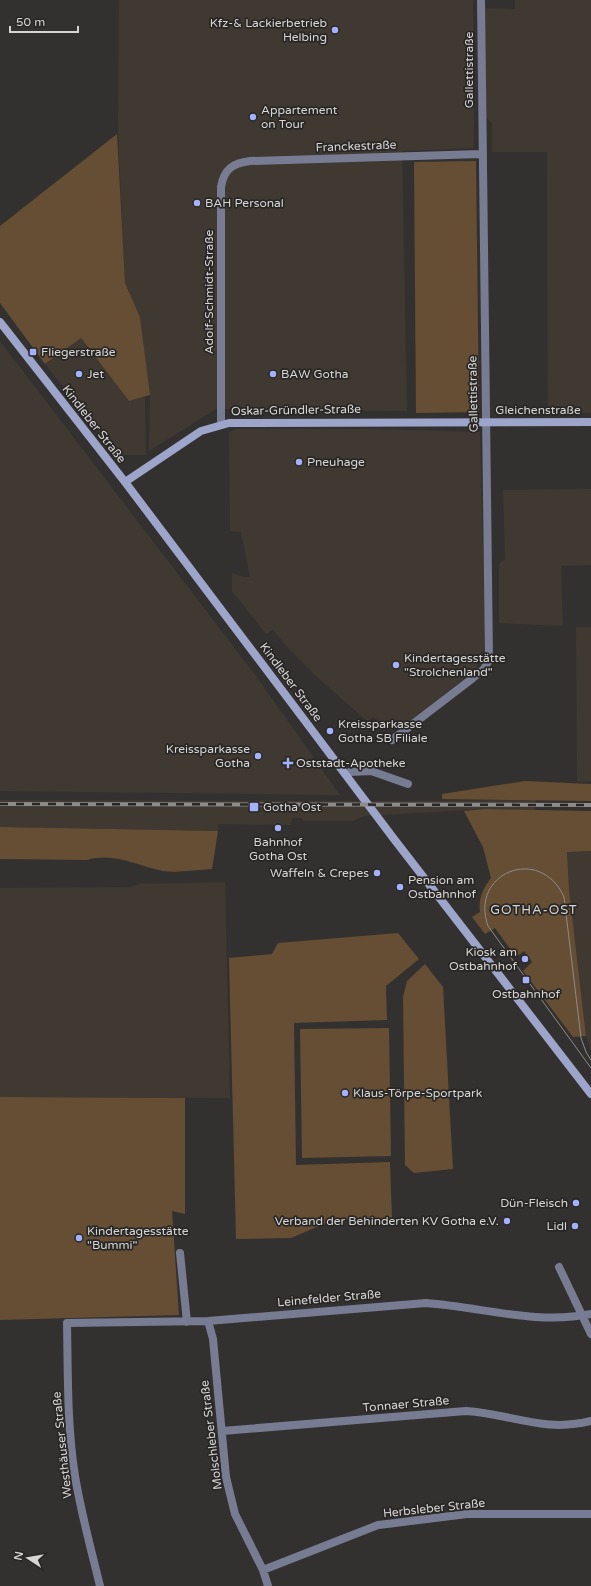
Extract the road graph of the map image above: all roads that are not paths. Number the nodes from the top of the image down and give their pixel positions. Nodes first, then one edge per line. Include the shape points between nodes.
1 (481, 0) edge
2 (481, 154) junction
3 (233, 165) joint
4 (0, 322) edge
5 (485, 421) junction
6 (591, 422) edge
7 (221, 424) junction
8 (125, 482) junction
9 (392, 740) dead end
10 (350, 772) dead end
11 (408, 784) dead end
12 (591, 1094) edge
13 (180, 1253) dead end
14 (559, 1267) dead end
15 (591, 1314) edge
16 (582, 1316) junction
17 (208, 1321) junction
18 (187, 1322) junction
19 (68, 1324) joint
20 (591, 1334) edge
21 (591, 1421) edge
22 (222, 1431) junction
23 (591, 1514) edge
24 (263, 1570) junction
25 (100, 1586) edge
26 (268, 1586) edge

1 - 2 street, Gallettistraße
2 - 3 street, Franckestraße via 250,161
2 - 5 street, Gallettistraße
3 - 7 street, Adolf-Schmidt-Straße via 226,171 221,187
4 - 8 main road, Kindleber Straße
5 - 6 main road, Gleichenstraße
5 - 7 main road, Oskar-Gründler-Straße
5 - 9 street, Gallettistraße via 489,660 484,669
7 - 8 main road, Oskar-Gründler-Straße via 201,432
8 - 12 main road, Kindleber Straße via 394,839
10 - 11 street via 371,771
13 - 18 street
14 - 16 street
15 - 16 street, Leinefelder Straße
16 - 17 street, Leinefelder Straße via 528,1318 426,1303
16 - 20 street
17 - 18 street, Leinefelder Straße
17 - 22 street, Molschleber Straße via 213,1339
18 - 19 street, Leinefelder Straße
19 - 25 street, Westhäuser Straße via 68,1405 75,1474 86,1535
21 - 22 street, Tonnaer Straße via 547,1426 466,1411
22 - 24 street, Molschleber Straße via 226,1477 235,1514
23 - 24 street, Herbsleber Straße via 467,1514 388,1524
24 - 26 street, Molschleber Straße

